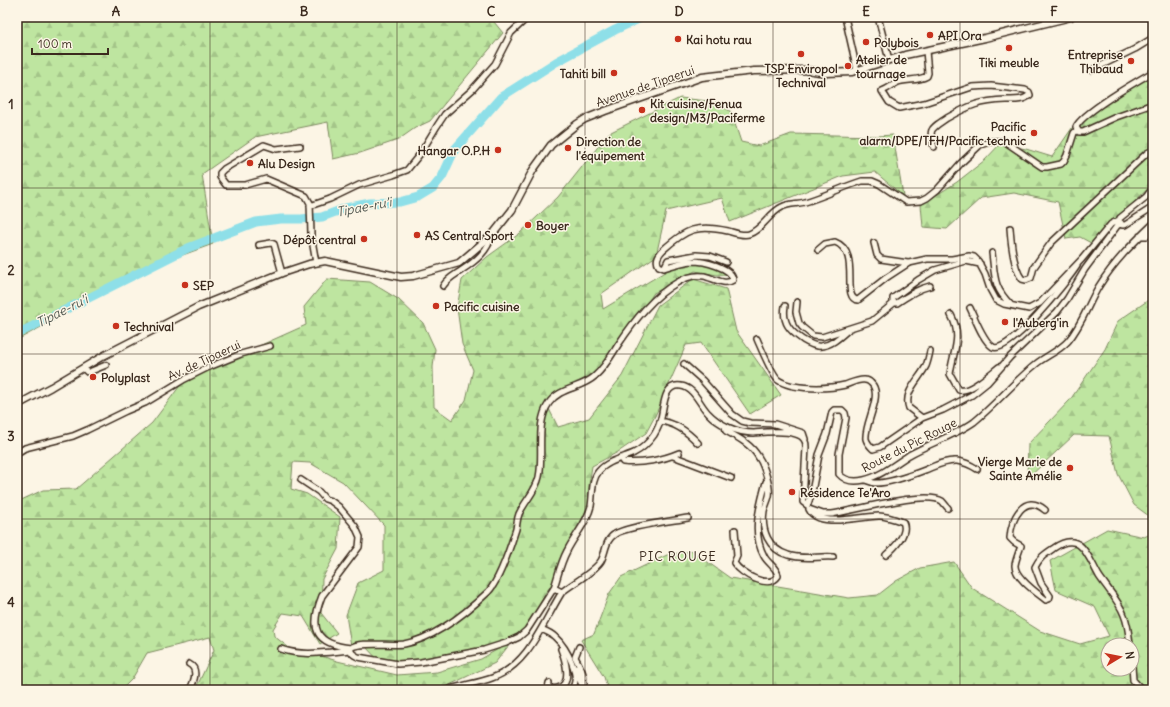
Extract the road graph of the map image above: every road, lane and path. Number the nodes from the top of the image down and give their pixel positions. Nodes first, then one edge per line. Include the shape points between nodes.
1 (528, 17) edge
2 (845, 17) edge
3 (878, 17) edge
4 (1071, 17) edge
5 (1153, 38) edge
6 (926, 51) junction
7 (889, 60) junction
8 (858, 70) junction
9 (1092, 70) dead end
10 (1153, 72) edge
11 (1153, 104) edge
12 (1077, 130) junction
13 (300, 146) dead end
14 (934, 147) dead end
15 (1153, 150) edge
16 (1153, 188) edge
17 (1153, 207) edge
18 (310, 208) junction
19 (1120, 222) junction
20 (1153, 224) edge
21 (1010, 228) dead end
22 (1153, 231) edge
23 (493, 234) junction
24 (1140, 236) junction
25 (874, 243) dead end
26 (259, 245) dead end
27 (818, 250) dead end
28 (992, 254) dead end
29 (1082, 259) junction
30 (726, 262) dead end
31 (316, 263) junction
32 (909, 263) junction
33 (980, 264) junction
34 (664, 268) junction
35 (282, 273) junction
36 (443, 286) dead end
37 (930, 286) dead end
38 (797, 302) dead end
39 (894, 303) junction
40 (1012, 305) junction
41 (785, 306) dead end
42 (970, 308) dead end
43 (951, 315) dead end
44 (850, 328) junction
45 (757, 339) dead end
46 (270, 346) dead end
47 (930, 351) dead end
48 (1010, 358) junction
49 (684, 364) dead end
50 (106, 365) dead end
51 (83, 368) junction
52 (17, 405) edge
53 (922, 418) junction
54 (660, 421) junction
55 (725, 426) junction
56 (805, 441) junction
57 (698, 443) dead end
58 (17, 453) edge
59 (679, 453) dead end
60 (673, 456) junction
61 (620, 458) junction
62 (977, 469) dead end
63 (731, 478) dead end
64 (301, 480) dead end
65 (767, 480) junction
66 (865, 480) junction
67 (808, 507) junction
68 (948, 508) dead end
69 (1045, 510) dead end
70 (688, 518) dead end
71 (735, 530) dead end
72 (886, 555) dead end
73 (834, 557) dead end
74 (554, 588) junction
75 (562, 592) junction
76 (541, 629) junction
77 (1129, 637) edge
78 (559, 642) junction
79 (579, 647) dead end
80 (281, 649) dead end
81 (351, 649) junction
82 (572, 663) junction
83 (188, 664) dead end
84 (1133, 677) edge
85 (549, 683) dead end
86 (584, 683) junction
87 (190, 690) edge
88 (447, 690) edge
89 (571, 690) edge
90 (580, 690) edge
91 (1142, 690) edge

1 - 18 street via 511,33 495,64 472,90 445,114 407,170 359,185
2 - 8 street
3 - 7 street
4 - 6 main road, Avenue de Tipaerui
5 - 9 street
6 - 7 main road, Avenue de Tipaerui
6 - 14 street via 927,76 918,80 896,82 882,91 896,107 907,107 980,86 1025,90 1030,95 1021,100 991,100 967,107 931,130
7 - 8 main road, Avenue de Tipaerui
8 - 23 main road, Avenue de Tipaerui via 844,73 807,70 754,71 708,76 585,119 551,145 533,170 512,210
10 - 12 street via 1082,119 1076,127
11 - 12 street via 1083,132
12 - 34 street via 1067,156 1061,164 1042,166 1004,141 987,142 975,148 937,190 921,202 902,201 879,184 862,181 804,202 783,206 749,234 707,227 689,231 660,253 657,264
13 - 18 street via 281,149 264,145 224,169 220,177 226,185 245,185 270,180 306,196
15 - 21 street via 1051,243 1034,267 1031,278 1026,280 1018,274
16 - 19 street via 1120,218
17 - 19 street via 1125,225
18 - 31 street via 312,245
19 - 29 street via 1112,224
19 - 48 street via 1085,269 1067,300
20 - 24 street, Route du Pic Rouge
22 - 24 street via 1147,236
23 - 31 main road, Avenue de Tipaerui via 459,263 413,276 400,277 326,261
23 - 36 street via 489,246 482,255 447,280
24 - 66 street, Route du Pic Rouge via 1105,277 1077,328 1061,348 1035,366 966,427
25 - 32 street via 877,255 881,259
26 - 35 street via 274,244
27 - 32 street via 825,244 835,242 845,248 850,261 850,292 854,300 858,300
28 - 40 street via 996,285 1002,296
29 - 40 street via 1040,303 1029,309
29 - 42 street via 1039,314 1007,344 998,348 987,340
30 - 34 street via 710,256 696,255 668,260
31 - 35 main road, Avenue de Tipaerui
32 - 33 street via 968,256 974,257
33 - 39 street via 966,261 935,270 900,292 893,298
33 - 40 street via 996,300
34 - 81 street via 693,261 706,262 726,270 733,280 725,282 694,276 678,282 647,307 594,377 582,385 556,395 548,403 543,420 539,476 535,489 519,515 505,560 490,590 451,623 422,638 404,644 356,645
35 - 51 main road, Avenue de Tipaerui via 198,307
37 - 39 street via 920,288
38 - 44 street via 799,323 813,336 822,337
39 - 44 street via 872,321
41 - 44 street via 784,318 789,328 810,344 820,346 832,342
43 - 48 street via 957,330 957,340 950,374 959,390 963,391 978,383
45 - 53 street via 778,380 793,386 843,385 858,380 870,382 874,386 875,398 866,438 873,449 880,447
46 - 58 street, Av. de Tipaerui via 209,367 145,403 88,430 25,448
47 - 53 street via 925,367 909,392 908,399 909,408
48 - 53 street via 972,395
49 - 56 street via 732,414 742,421 775,424 796,430 803,433
50 - 51 street via 89,372
51 - 52 main road
54 - 55 street via 668,392 676,386 682,386 694,394 708,413
54 - 57 street via 683,430
54 - 61 street via 654,434 642,448
55 - 56 street via 745,433 786,432 802,437
55 - 65 street via 726,431 744,441 759,457
56 - 67 street via 803,502
59 - 60 street
60 - 61 street via 628,463
60 - 63 street
61 - 74 street via 600,470 594,478 586,521 566,552
62 - 66 street via 966,463 948,461 894,480 874,483
64 - 81 street via 339,507 355,526 360,537 359,547 322,596 316,623 322,639
65 - 71 street via 758,513 757,537 764,556 778,572 774,580 770,582 755,579 736,566
65 - 73 street via 770,495 764,511 766,538 777,550 786,554 806,558
66 - 67 street, Route du Pic Rouge via 846,479 839,474 839,454 846,418 842,410 834,410 819,455
67 - 68 street via 823,514 832,514 899,500 923,498 941,500
67 - 72 street via 817,518 829,520 878,516 903,522 904,530 899,542
69 - 77 street via 1035,503 1023,506 1013,523 1010,538 1021,546 1015,566 1018,574 1031,588 1046,600 1049,599 1050,596 1034,566 1039,558 1063,542 1073,541 1083,547 1124,613
70 - 75 street via 615,534 593,569
74 - 75 street
74 - 81 street via 523,634 484,650 398,664 358,657 352,654
75 - 76 street
76 - 78 street
76 - 88 street via 527,650 509,668 492,678
78 - 82 street
78 - 85 street via 565,661 566,681 554,689 548,688
79 - 86 street via 575,657 584,676
80 - 81 street via 310,653
82 - 86 street via 578,670 581,683
82 - 89 street via 576,680
83 - 87 street via 195,671
84 - 91 street
86 - 90 street

